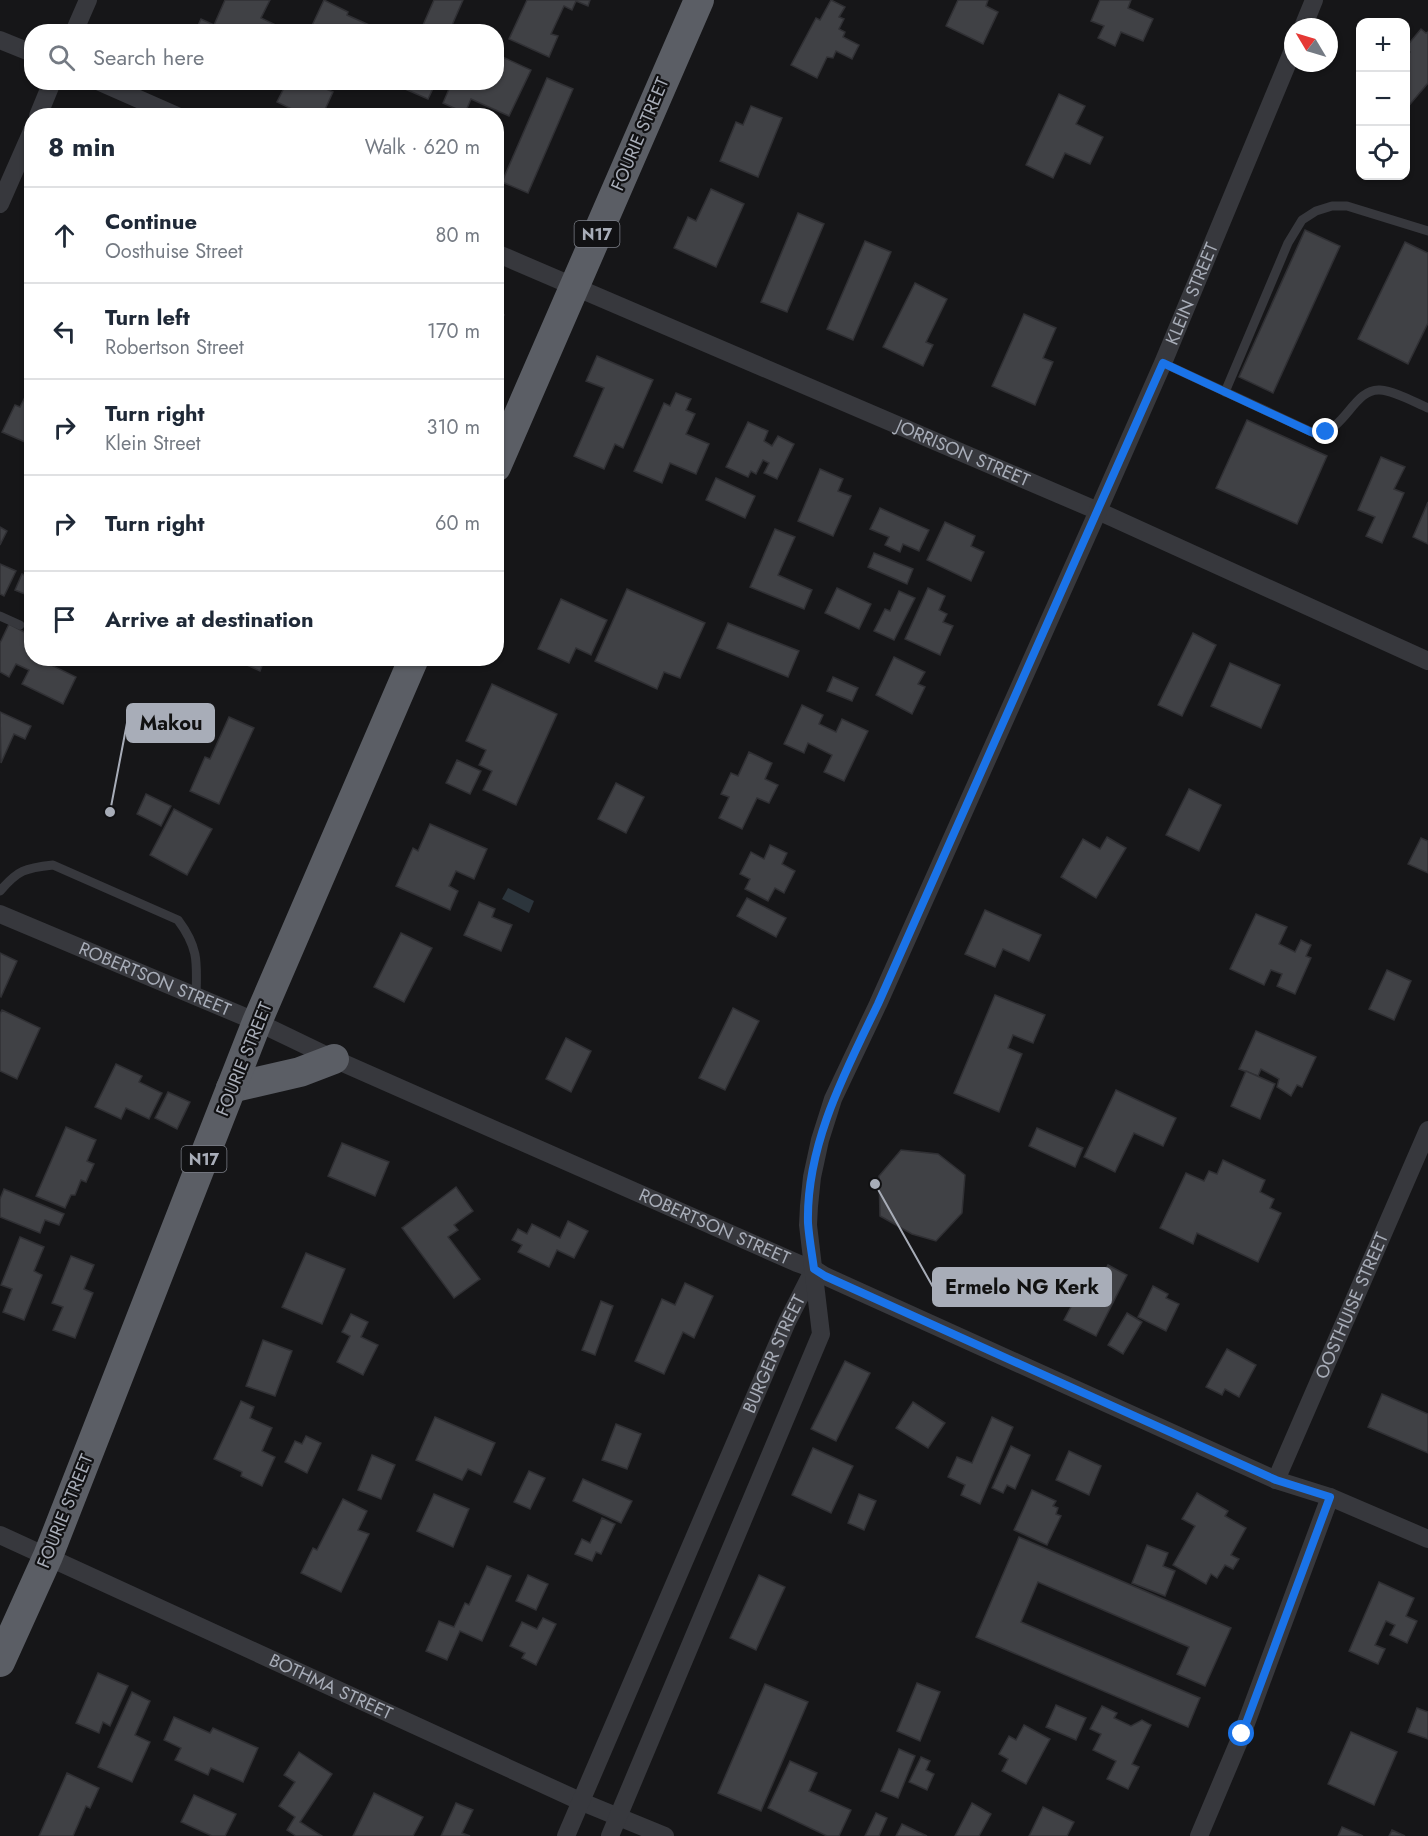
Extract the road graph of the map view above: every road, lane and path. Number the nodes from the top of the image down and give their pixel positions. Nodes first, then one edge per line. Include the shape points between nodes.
1 (88, 0) edge
2 (699, 0) edge
3 (1314, 0) edge
4 (1307, 18) edge
5 (78, 24) edge
6 (0, 40) edge
7 (24, 50) edge
8 (1284, 72) edge
9 (49, 90) edge
10 (118, 90) edge
11 (41, 108) edge
12 (159, 108) edge
13 (24, 148) edge
14 (0, 204) edge
15 (1428, 231) edge
16 (504, 256) edge
17 (574, 287) junction
18 (1163, 363) junction
19 (1225, 392) junction
20 (1428, 408) edge
21 (504, 449) edge
22 (1098, 511) junction
23 (0, 616) edge
24 (20, 625) dead end
25 (1428, 661) edge
26 (411, 666) edge
27 (0, 891) edge
28 (0, 914) edge
29 (196, 996) junction
30 (257, 1022) junction
31 (334, 1059) junction
32 (231, 1088) junction
33 (1428, 1130) edge
34 (814, 1269) junction
35 (1276, 1480) junction
36 (1330, 1497) junction
37 (0, 1535) edge
38 (1428, 1539) edge
39 (48, 1556) junction
40 (0, 1662) edge
41 (582, 1802) junction
42 (618, 1816) junction
43 (566, 1836) edge
44 (610, 1836) edge
45 (665, 1836) edge
46 (1199, 1836) edge

1 - 5 street
2 - 17 highway, FOURIE STREET / N17
3 - 4 street
6 - 7 street
8 - 18 street, KLEIN STREET
9 - 11 street
10 - 12 street
13 - 14 street
15 - 19 lane via 1347,206 1323,208 1302,220 1288,243
16 - 17 street, JORRISON STREET
17 - 21 highway, FOURIE STREET / N17
17 - 22 street, JORRISON STREET
18 - 19 lane
18 - 22 street, KLEIN STREET
19 - 20 lane via 1316,434 1332,429 1376,389
22 - 25 street, JORRISON STREET
22 - 34 street, KLEIN STREET via 833,1099 812,1177 808,1225
23 - 24 lane
26 - 30 highway, FOURIE STREET / N17
27 - 29 lane via 14,875 53,865 178,920 191,937 197,962
28 - 29 street, ROBERTSON STREET
29 - 30 street, ROBERTSON STREET
30 - 31 street, ROBERTSON STREET
30 - 32 highway, FOURIE STREET / N17
31 - 32 highway via 300,1072
31 - 34 street, ROBERTSON STREET
32 - 39 highway, FOURIE STREET / N17
33 - 35 street, OOSTHUISE STREET
34 - 35 street, ROBERTSON STREET
34 - 41 street, BURGER STREET
34 - 42 street, BURGER STREET via 821,1334
35 - 36 street, ROBERTSON STREET
36 - 38 street, ROBERTSON STREET
36 - 46 street via 1242,1734
37 - 39 street, BOTHMA STREET
39 - 40 highway, FOURIE STREET / N17
39 - 41 street, BOTHMA STREET
41 - 42 street, BOTHMA STREET
41 - 43 street, BURGER STREET
42 - 44 street, BURGER STREET
42 - 45 street, BOTHMA STREET

